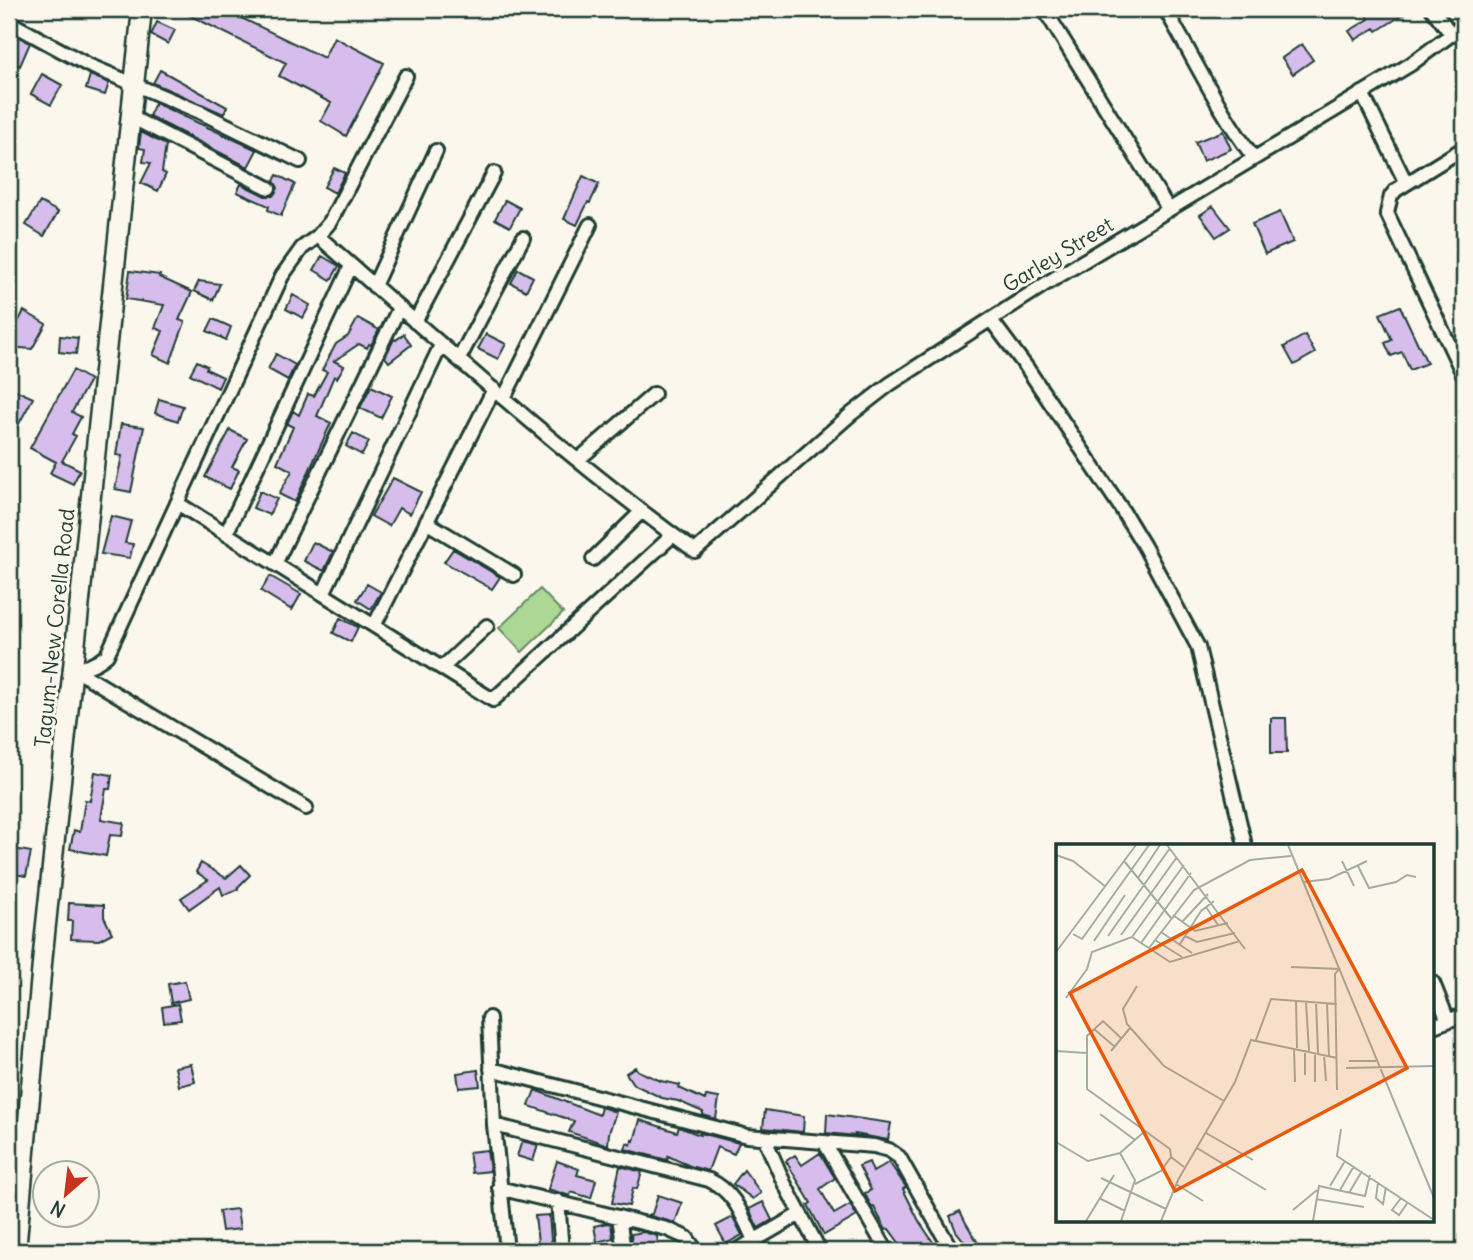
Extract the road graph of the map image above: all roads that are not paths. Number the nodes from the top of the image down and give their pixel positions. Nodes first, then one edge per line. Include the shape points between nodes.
1 (142, 9) edge
2 (1044, 9) edge
3 (1165, 9) edge
4 (1432, 9) edge
5 (9, 22) edge
6 (1464, 24) edge
7 (1452, 35) junction
8 (406, 76) dead end
9 (134, 85) junction
10 (1362, 93) junction
11 (131, 117) junction
12 (1464, 148) edge
13 (436, 151) dead end
14 (1254, 158) junction
15 (300, 162) dead end
16 (494, 173) dead end
17 (1406, 183) junction
18 (270, 188) dead end
19 (1169, 210) junction
20 (590, 225) dead end
21 (318, 236) junction
22 (523, 238) dead end
23 (351, 266) junction
24 (374, 286) junction
25 (400, 308) junction
26 (991, 320) junction
27 (415, 322) junction
28 (441, 345) junction
29 (458, 359) junction
30 (1464, 376) edge
31 (494, 389) junction
32 (654, 394) dead end
33 (504, 398) junction
34 (578, 460) junction
35 (177, 503) junction
36 (642, 512) junction
37 (426, 522) junction
38 (226, 534) junction
39 (673, 535) junction
40 (593, 559) dead end
41 (275, 564) junction
42 (514, 575) dead end
43 (323, 594) junction
44 (374, 626) junction
45 (487, 626) dead end
46 (442, 668) junction
47 (74, 669) junction
48 (306, 808) dead end
49 (1245, 844) edge
50 (1434, 986) edge
51 (1464, 1015) edge
52 (489, 1018) dead end
53 (1448, 1021) junction
54 (1434, 1026) edge
55 (491, 1069) junction
56 (494, 1125) junction
57 (764, 1138) junction
58 (824, 1142) junction
59 (499, 1188) junction
60 (15, 1193) edge
61 (558, 1201) junction
62 (800, 1214) junction
63 (619, 1217) junction
64 (754, 1240) junction
65 (16, 1251) edge
66 (507, 1251) edge
67 (562, 1251) edge
68 (624, 1251) edge
69 (696, 1251) edge
70 (736, 1251) edge
71 (820, 1251) edge
72 (887, 1251) edge
73 (952, 1251) edge

1 - 9 main road, Tagum-New Corella Road
2 - 19 street
3 - 14 street via 1227,121
4 - 7 street
5 - 9 street
6 - 7 street, Garley Street
7 - 10 street, Garley Street
8 - 21 street via 334,215
9 - 11 main road, Tagum-New Corella Road
9 - 15 street
10 - 14 street, Garley Street
10 - 17 street
11 - 18 street
11 - 47 main road, Tagum-New Corella Road
12 - 17 street
13 - 24 street
14 - 19 street, Garley Street
16 - 27 street
17 - 30 street via 1391,196 1387,214
19 - 26 street, Garley Street
20 - 33 street
21 - 23 street
21 - 35 street via 302,248 282,276
22 - 29 street
23 - 24 street
23 - 38 street
24 - 25 street
25 - 27 street
25 - 41 street
26 - 39 street, Garley Street via 850,415 695,551
26 - 49 street via 1121,508 1198,647
27 - 28 street
28 - 29 street
28 - 43 street
29 - 31 street
31 - 33 street
31 - 37 street
32 - 34 street
33 - 34 street
34 - 36 street
35 - 38 street
35 - 47 street via 107,655 87,668
36 - 39 street
36 - 40 street
37 - 42 street
37 - 44 street
38 - 41 street
39 - 46 street via 492,700
41 - 43 street
43 - 44 street
44 - 46 street
45 - 46 street
47 - 48 street
47 - 60 main road, Tagum-New Corella Road
50 - 53 street
51 - 53 street
52 - 55 street
53 - 54 street
55 - 56 street
55 - 57 street
56 - 59 street
56 - 64 street via 709,1180 734,1198
57 - 58 street
57 - 62 street
58 - 72 street
58 - 73 street via 874,1146 896,1154
59 - 61 street
59 - 66 street
60 - 65 main road, Tagum-New Corella Road
61 - 63 street
61 - 67 street
62 - 64 street
62 - 71 street
63 - 68 street
63 - 69 street via 681,1234
64 - 70 street

